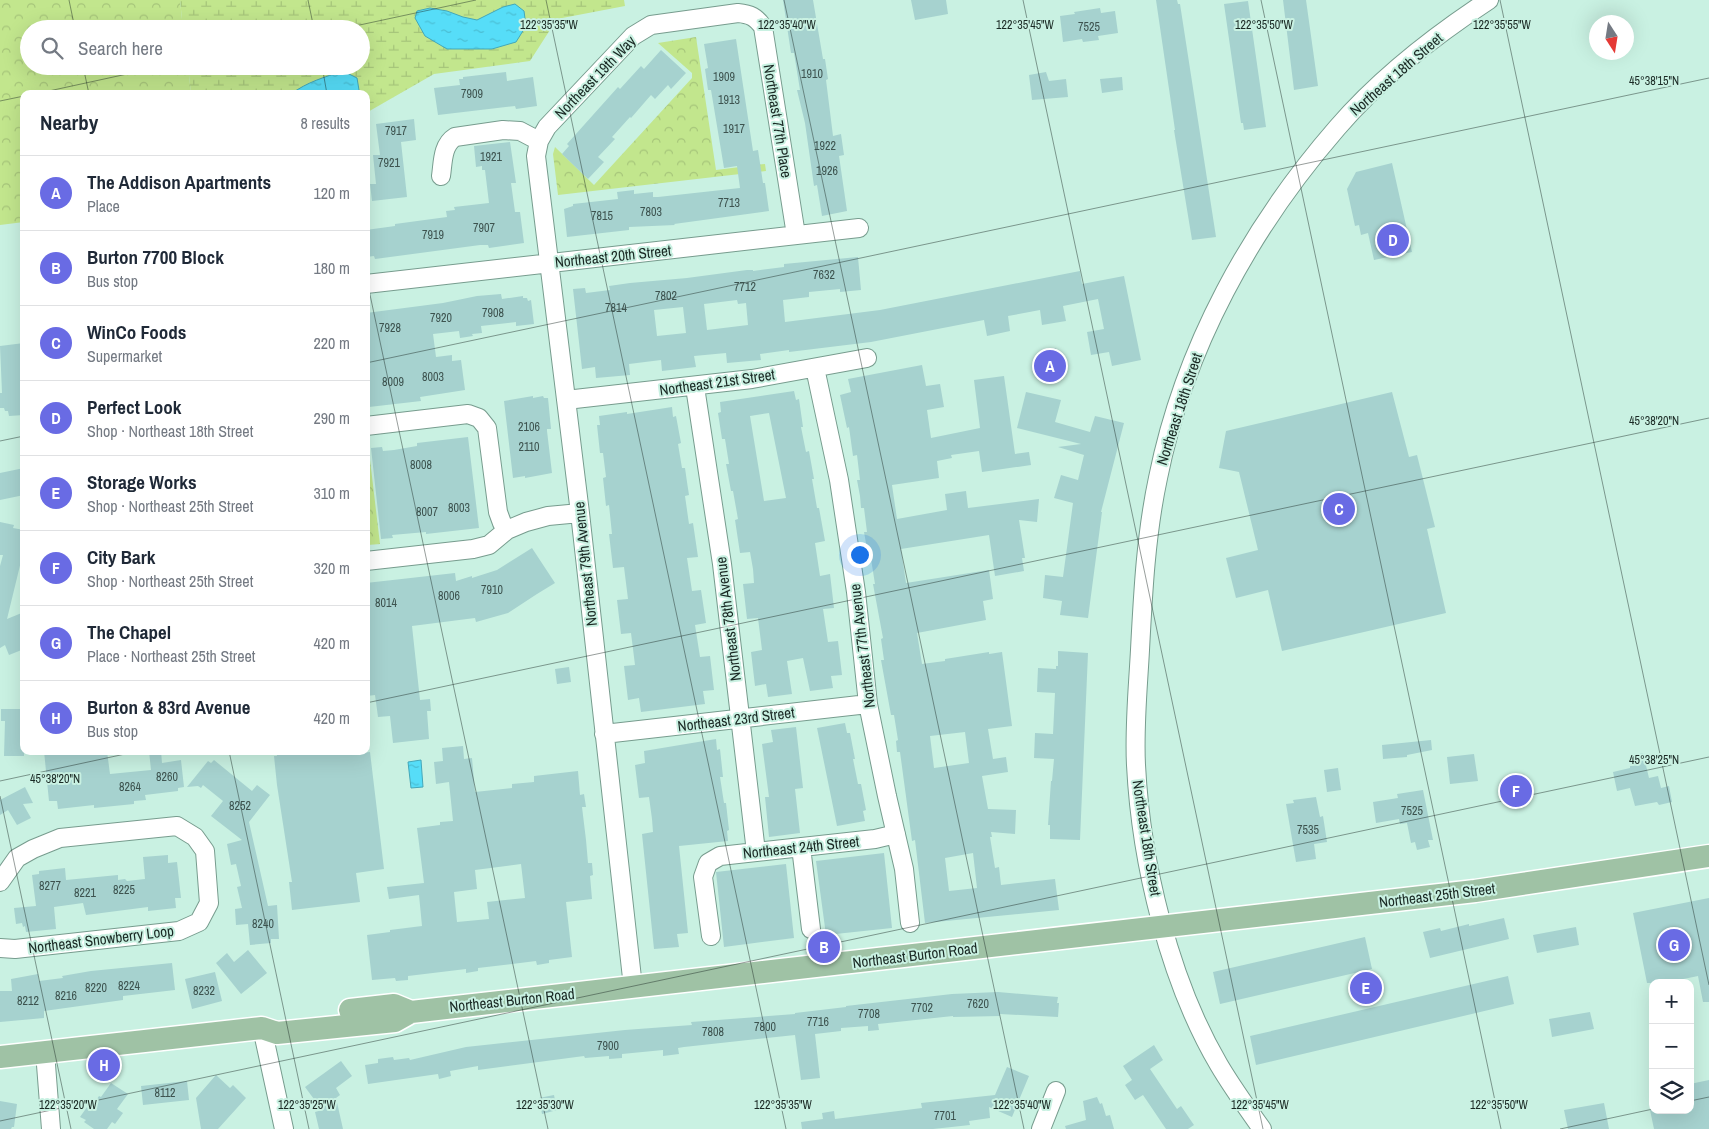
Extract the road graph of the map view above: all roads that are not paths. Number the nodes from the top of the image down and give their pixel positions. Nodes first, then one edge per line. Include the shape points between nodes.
1 (1489, 0) edge
2 (750, 7) edge
3 (539, 141) junction
4 (441, 176) dead end
5 (859, 228) dead end
6 (796, 235) junction
7 (549, 263) junction
8 (370, 284) edge
9 (867, 358) dead end
10 (815, 368) junction
11 (695, 387) junction
12 (566, 400) junction
13 (370, 426) edge
14 (580, 513) junction
15 (507, 530) junction
16 (370, 561) edge
17 (868, 704) junction
18 (740, 718) junction
19 (604, 734) junction
20 (896, 834) junction
21 (801, 848) junction
22 (756, 852) junction
23 (1709, 856) edge
24 (0, 882) edge
25 (910, 923) dead end
26 (1163, 926) junction
27 (812, 929) dead end
28 (711, 936) dead end
29 (0, 948) edge
30 (633, 987) junction
31 (262, 1028) junction
32 (44, 1052) junction
33 (0, 1057) edge
34 (1056, 1091) dead end
35 (51, 1129) edge
36 (284, 1129) edge
37 (1041, 1129) edge
38 (1262, 1129) edge

1 - 26 street, Northeast 18th Street via 1430,42 1384,81 1339,126 1289,186 1240,263 1187,378 1158,476 1147,545 1136,721 1139,807
2 - 3 street, Northeast 19th Way via 738,13 652,25 633,36 548,127
2 - 6 street, Northeast 77th Place via 763,27
3 - 4 street via 520,132 503,130 455,137 445,149
3 - 7 street, Northeast 79th Avenue via 536,156
5 - 6 street, Northeast 20th Street
6 - 7 street, Northeast 20th Street
7 - 8 street, Northeast 20th Street
7 - 12 street, Northeast 79th Avenue
9 - 10 street, Northeast 21st Street
10 - 11 street, Northeast 21st Street
10 - 17 street, Northeast 77th Avenue via 842,498
11 - 12 street, Northeast 21st Street
11 - 18 street, Northeast 78th Avenue via 722,564
12 - 14 street, Northeast 79th Avenue
13 - 15 street via 468,414 479,418 487,428 498,512
14 - 15 street via 548,516
14 - 19 street, Northeast 79th Avenue
15 - 16 street via 489,545 473,549
17 - 18 street, Northeast 23rd Street
17 - 20 street, Northeast 77th Avenue
18 - 19 street, Northeast 23rd Street
18 - 22 street, Northeast 78th Avenue
19 - 30 street, Northeast 79th Avenue
20 - 21 street, Northeast 24th Street
20 - 25 street, Northeast 77th Avenue
21 - 22 street, Northeast 24th Street
21 - 27 street
22 - 28 street, Northeast 24th Street via 720,856 708,863 703,878
23 - 26 main road, Northeast 25th Street via 1475,891
24 - 29 street, Northeast Snowberry Loop via 17,858 60,838 177,826 195,837 205,851 209,903 199,922 179,931 15,950
26 - 30 main road, Northeast Burton Road
26 - 38 street via 1196,1019 1218,1064
30 - 31 main road, Northeast Burton Road via 410,1012 394,1005 276,1018
31 - 32 main road, Northeast Burton Road
31 - 36 street
32 - 33 main road, Northeast Burton Road
32 - 35 street
34 - 37 street

